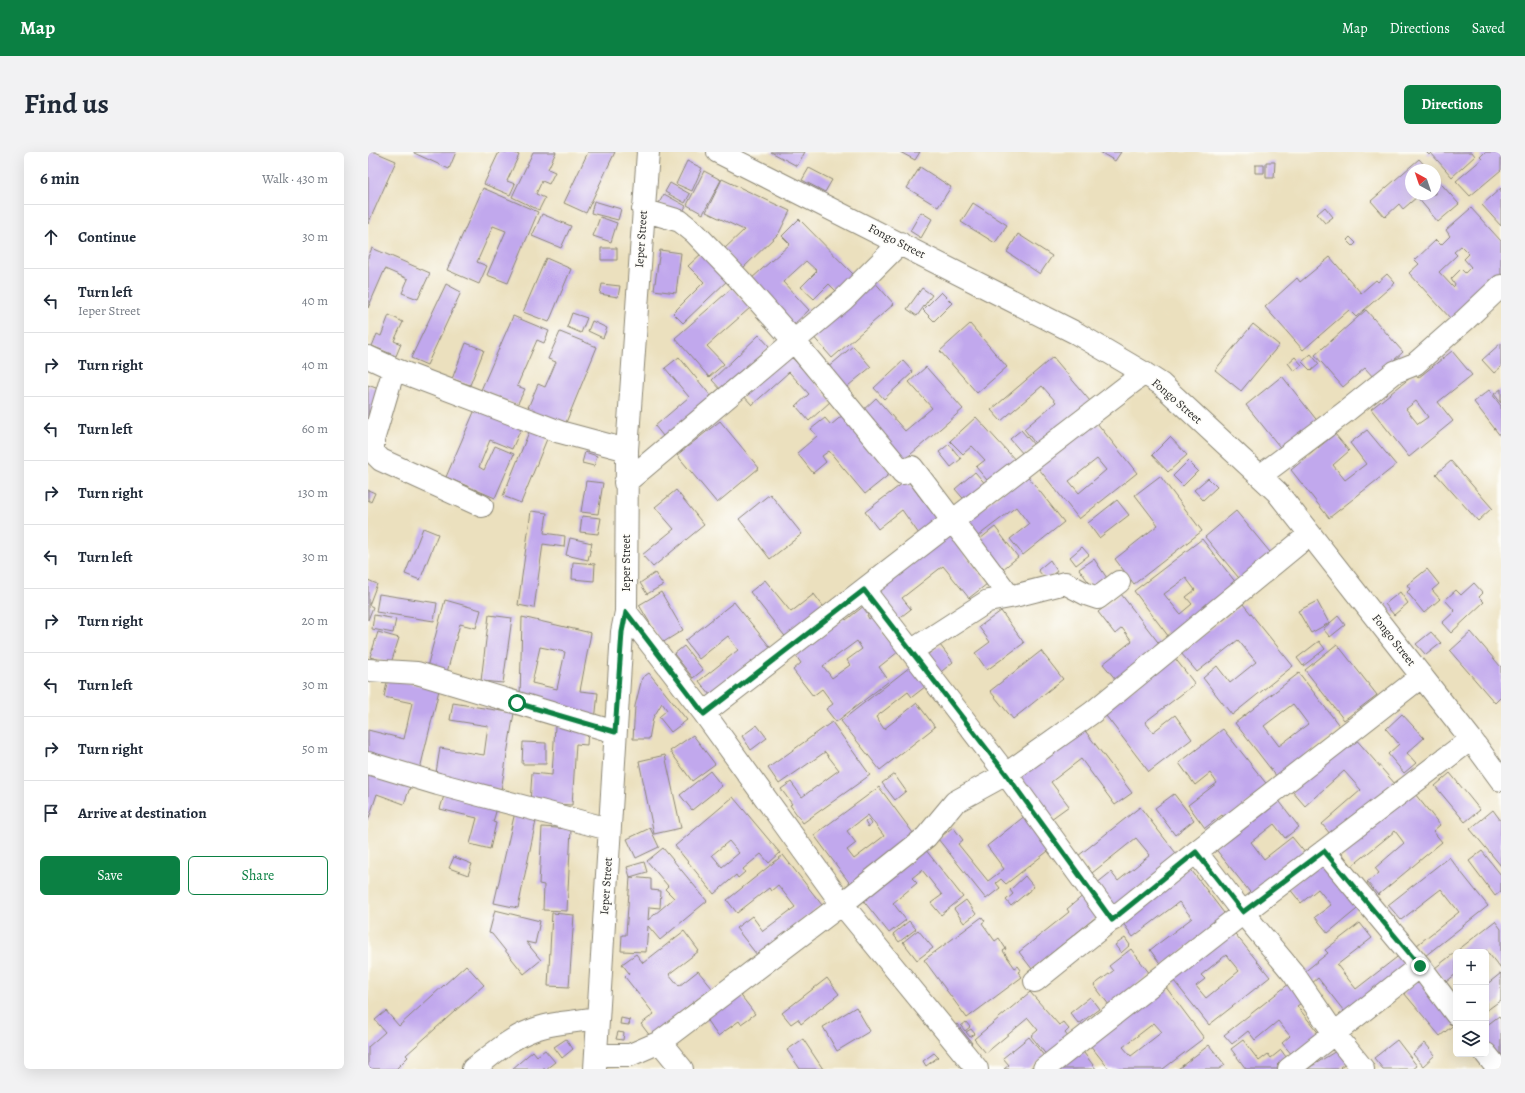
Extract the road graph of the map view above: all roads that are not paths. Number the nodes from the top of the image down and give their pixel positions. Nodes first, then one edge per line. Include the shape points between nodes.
1 (648, 152) edge
2 (718, 152) edge
3 (643, 210) junction
4 (900, 243) junction
5 (1501, 286) edge
6 (794, 341) junction
7 (368, 357) edge
8 (394, 369) junction
9 (1144, 373) junction
10 (627, 450) junction
11 (1260, 476) junction
12 (626, 483) junction
13 (482, 506) dead end
14 (954, 520) junction
15 (1310, 534) junction
16 (1119, 582) dead end
17 (864, 590) junction
18 (1010, 597) junction
19 (626, 612) junction
20 (911, 651) junction
21 (368, 670) edge
22 (1422, 676) junction
23 (704, 714) junction
24 (615, 732) junction
25 (1471, 739) junction
26 (368, 763) edge
27 (1006, 774) junction
28 (1501, 780) edge
29 (609, 829) junction
30 (1324, 851) junction
31 (1196, 852) junction
32 (842, 904) junction
33 (1243, 912) junction
34 (1112, 920) junction
35 (1420, 966) junction
36 (1035, 981) dead end
37 (1453, 1010) edge
38 (597, 1018) junction
39 (1334, 1033) junction
40 (660, 1042) junction
41 (1488, 1057) edge
42 (595, 1062) edge
43 (473, 1069) edge
44 (682, 1069) edge
45 (977, 1069) edge
46 (1044, 1069) edge
47 (1289, 1069) edge
48 (1363, 1069) edge
49 (1498, 1069) edge

1 - 3 street, Ieper Street
2 - 4 street, Fongo Street
3 - 6 street via 680,221 695,233
3 - 10 street, Ieper Street
4 - 6 street via 844,299
4 - 9 street, Fongo Street via 1076,333
5 - 11 street via 1415,364 1395,372
6 - 12 street
6 - 14 street via 903,473 912,467
7 - 8 street
8 - 10 street via 560,432
8 - 13 street via 373,440 373,452 381,460
9 - 11 street, Fongo Street via 1160,384
9 - 14 street
10 - 12 street, Ieper Street
11 - 15 street, Fongo Street via 1277,492
12 - 19 street, Ieper Street
14 - 17 street
14 - 18 street
15 - 22 street, Fongo Street
15 - 27 street via 1093,712
16 - 18 street via 1098,598 1065,583
17 - 20 street
17 - 23 street
18 - 20 street via 988,601
19 - 23 street
19 - 24 street, Ieper Street via 622,632
20 - 27 street
21 - 24 street via 417,673
22 - 25 street, Fongo Street
22 - 31 street
23 - 32 street
24 - 29 street, Ieper Street
25 - 28 street, Fongo Street
25 - 30 street
26 - 29 street
27 - 32 street via 955,802 926,837
27 - 34 street
29 - 38 street, Ieper Street
30 - 33 street
30 - 35 street
31 - 33 street
31 - 34 street
32 - 40 street
32 - 45 street
33 - 39 street via 1293,973
33 - 46 street
34 - 36 street
35 - 37 street
35 - 39 street
38 - 42 street, Ieper Street
38 - 43 street via 530,1030
39 - 47 street
39 - 48 street
40 - 42 street via 630,1055
40 - 44 street
41 - 49 street

